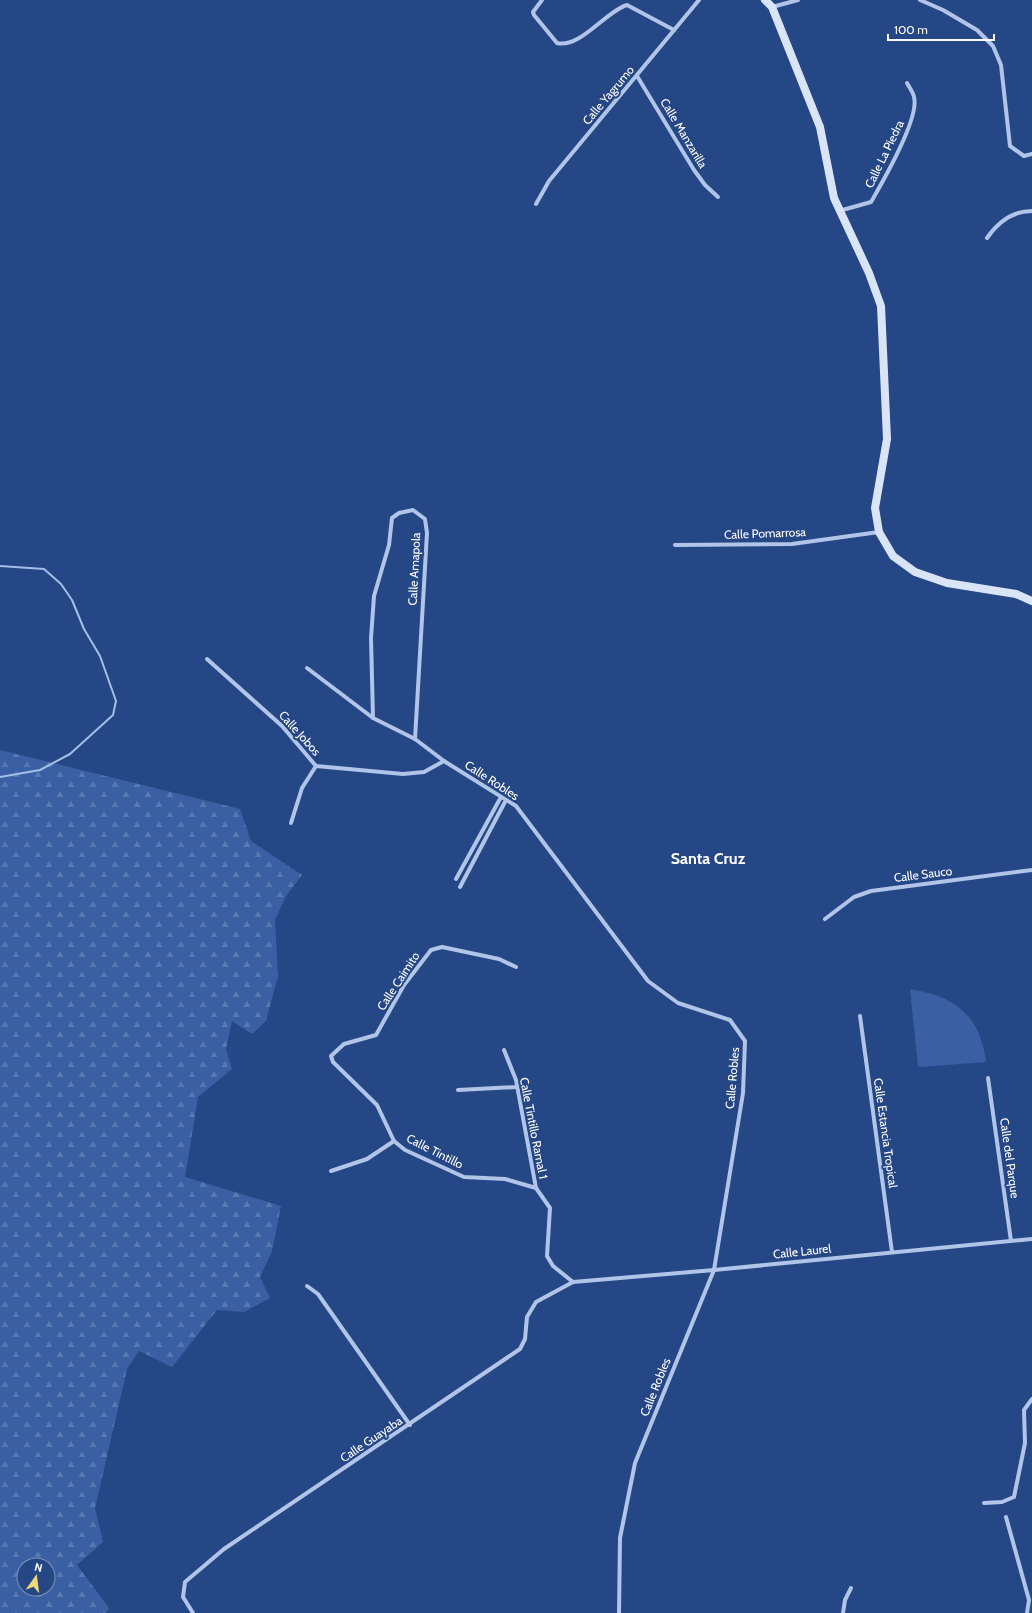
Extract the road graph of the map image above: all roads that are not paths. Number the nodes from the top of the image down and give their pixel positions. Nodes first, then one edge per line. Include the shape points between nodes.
1 (542, 0) edge
2 (699, 0) edge
3 (765, 0) edge
4 (798, 0) edge
5 (920, 0) edge
6 (772, 7) junction
7 (674, 30) junction
8 (637, 76) junction
9 (907, 83) dead end
10 (1032, 154) edge
11 (718, 197) dead end
12 (536, 204) dead end
13 (839, 210) junction
14 (1032, 211) edge
15 (987, 238) dead end
16 (879, 532) junction
17 (675, 545) dead end
18 (1032, 601) edge
19 (207, 659) dead end
20 (307, 668) dead end
21 (373, 718) junction
22 (415, 739) junction
23 (444, 762) junction
24 (316, 766) junction
25 (501, 797) junction
26 (506, 800) junction
27 (291, 823) dead end
28 (1032, 870) edge
29 (456, 879) dead end
30 (460, 887) dead end
31 (825, 919) dead end
32 (516, 967) dead end
33 (860, 1016) dead end
34 (504, 1050) dead end
35 (331, 1056) joint
36 (988, 1078) dead end
37 (517, 1087) junction
38 (458, 1090) dead end
39 (394, 1141) junction
40 (331, 1171) dead end
41 (536, 1188) junction
42 (1032, 1239) edge
43 (1011, 1241) junction
44 (892, 1252) junction
45 (714, 1270) junction
46 (573, 1282) junction
47 (307, 1286) dead end
48 (1032, 1399) edge
49 (410, 1425) junction
50 (984, 1503) dead end
51 (1006, 1517) dead end
52 (851, 1588) dead end
53 (193, 1613) edge
54 (619, 1613) edge
55 (843, 1613) edge
56 (1026, 1613) edge

1 - 7 street via 533,12 534,15 562,45 574,41 627,5
2 - 7 street, Calle Yagrumo
3 - 6 street
4 - 6 street
5 - 10 street via 977,30 993,46 1001,65 1010,146 1024,156
6 - 13 street via 820,127 834,198
7 - 8 street, Calle Yagrumo
8 - 11 street, Calle Manzarilla via 694,170
8 - 12 street, Calle Yagrumo via 550,181
9 - 13 street, Calle La Piedra via 914,97 912,120 883,182 870,202
13 - 16 street via 870,273 883,316 887,433 874,508
14 - 15 street via 1008,217 995,226
16 - 17 street, Calle Pomarrosa via 792,544
16 - 18 street via 892,556 915,572 947,583 1016,594
19 - 24 street, Calle Jobos via 282,726
20 - 21 street, Calle Robles
21 - 22 street, Calle Robles
21 - 22 street, Calle Amapola via 370,638 374,596 389,545 392,518 399,512 414,510 425,519 427,533
22 - 23 street, Calle Robles
23 - 24 street, Calle Jobos via 424,772 403,774
23 - 25 street, Calle Robles
24 - 27 street via 302,788
25 - 26 street, Calle Robles
25 - 29 street
26 - 30 street
26 - 45 street, Calle Robles via 516,806 648,981 678,1003 730,1020 745,1041 743,1093
28 - 31 street, Calle Sauco via 871,891 854,896
32 - 35 street, Calle Caimito via 499,959 442,947 431,950 404,985 376,1035 344,1044
33 - 44 street, Calle Estancia Tropical
34 - 37 street, Calle Tintillo Ramal 1
35 - 39 street, Calle Tintillo via 333,1062 377,1105
36 - 43 street, Calle del Parque
37 - 38 street
37 - 41 street, Calle Tintillo Ramal 1
39 - 40 street via 367,1159
39 - 41 street, Calle Tintillo via 405,1150 464,1177 505,1179
41 - 46 street via 550,1208 547,1256 553,1266
42 - 43 street, Calle Laurel
43 - 44 street, Calle Laurel
44 - 45 street, Calle Laurel
45 - 46 street, Calle Laurel
45 - 54 street, Calle Robles via 635,1463 620,1538
46 - 49 street, Calle Guayaba via 536,1302 527,1317 525,1339 520,1349
47 - 49 street via 318,1294
48 - 50 street via 1024,1410 1025,1443 1014,1497 1002,1502
49 - 53 street, Calle Guayaba via 224,1549 185,1582 183,1597
51 - 56 street via 1029,1600
52 - 55 street via 845,1600

